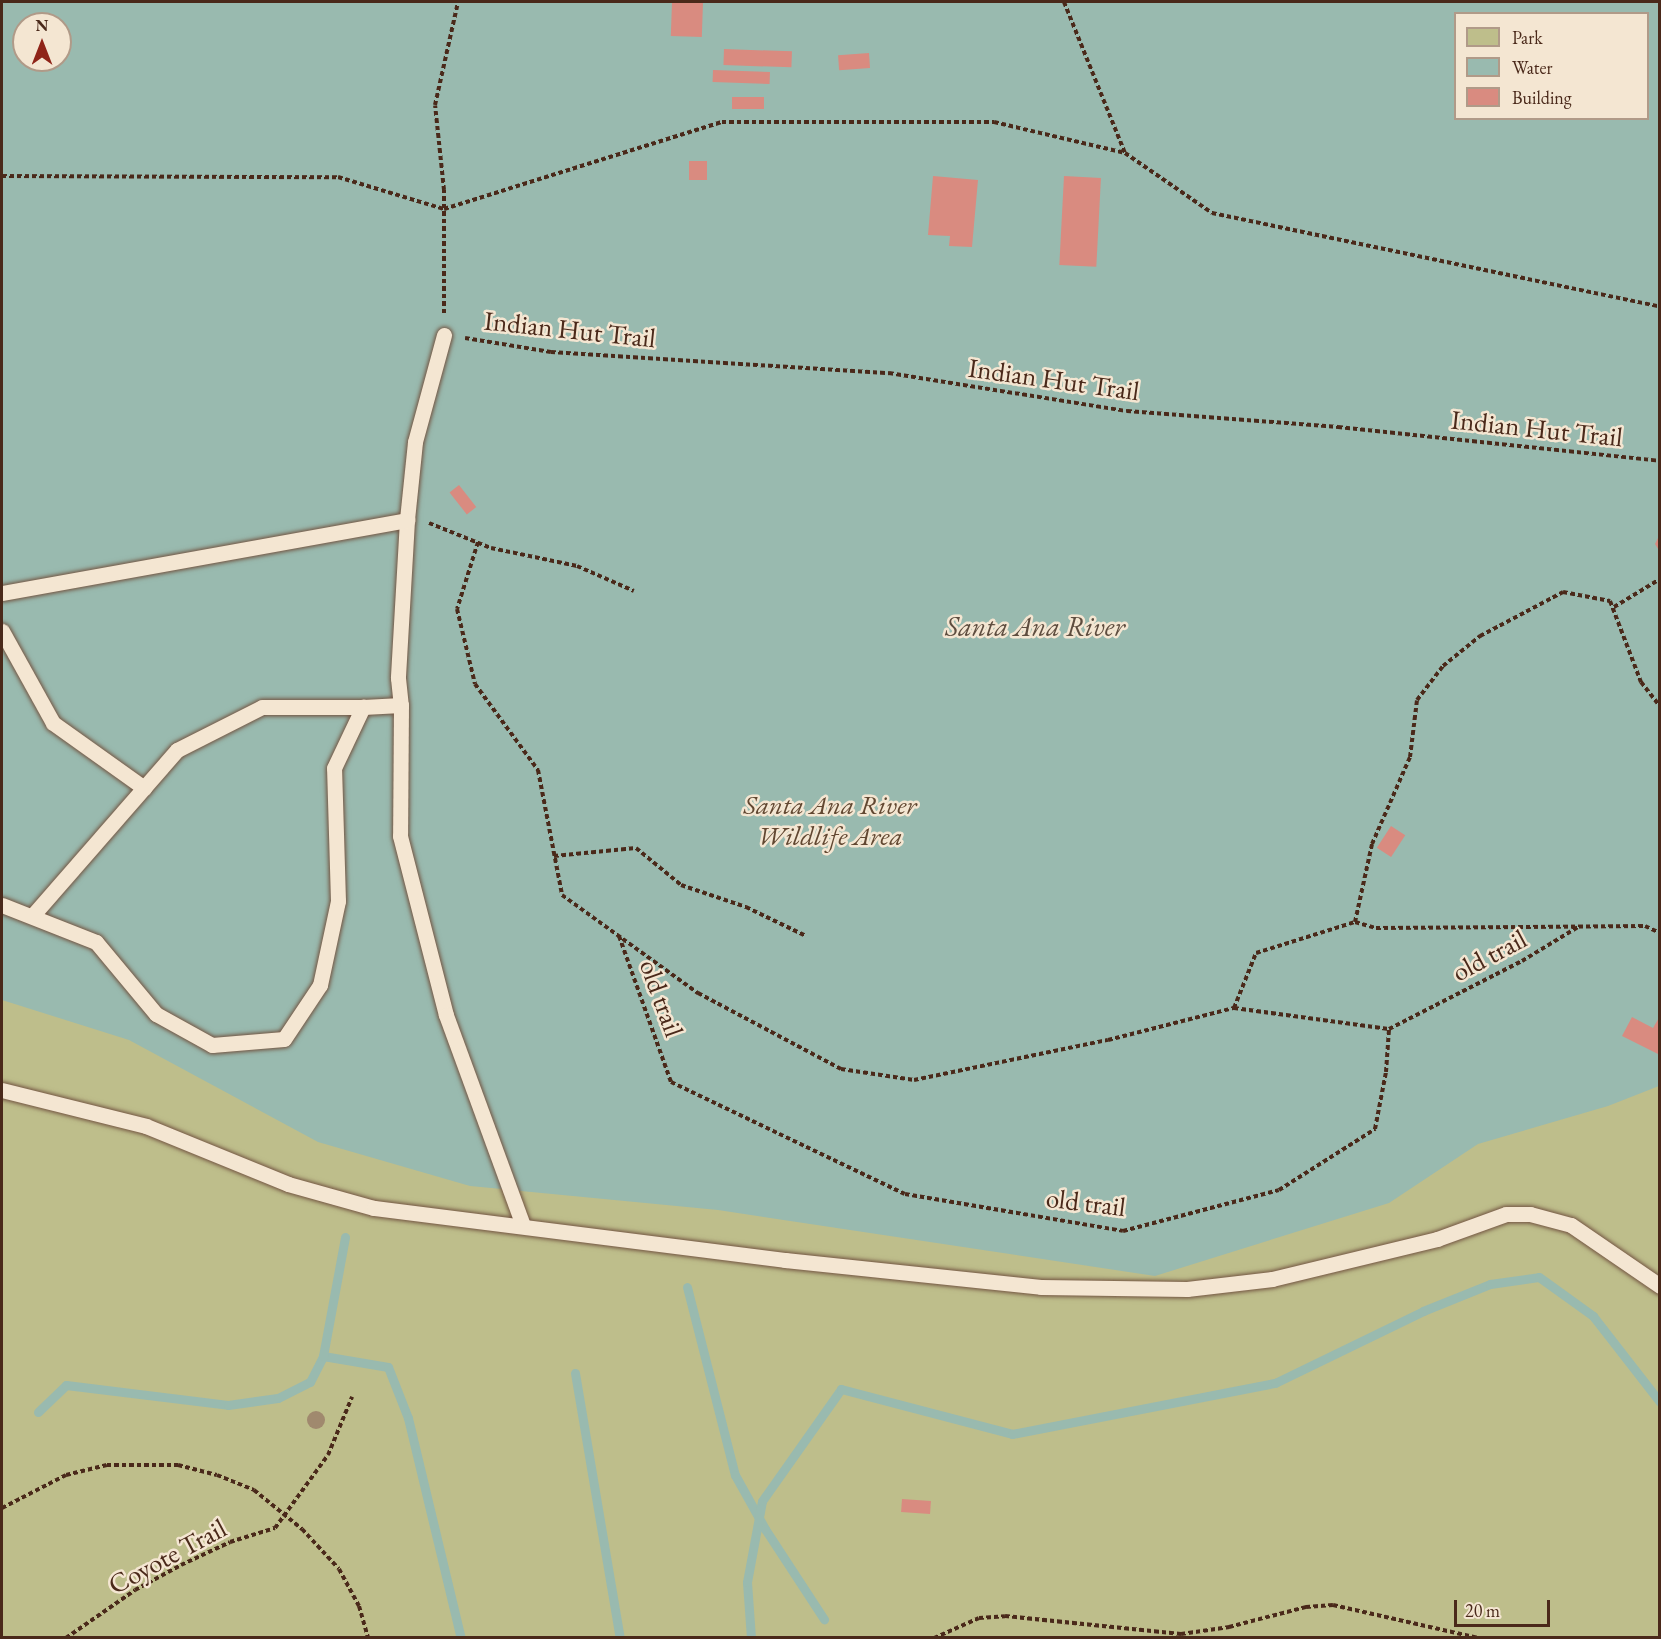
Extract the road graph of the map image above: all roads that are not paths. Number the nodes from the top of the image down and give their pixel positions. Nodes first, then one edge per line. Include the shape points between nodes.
1 (444, 335) road end
2 (407, 520) junction
3 (2, 593) edge
4 (2, 631) edge
5 (401, 705) junction
6 (363, 707) junction
7 (144, 788) junction
8 (2, 905) edge
9 (33, 915) junction
10 (2, 1090) edge
11 (523, 1225) junction
12 (1659, 1286) edge

1 - 2 lane via 415,442
2 - 3 lane
2 - 5 lane via 398,678
4 - 7 lane via 53,723
5 - 6 lane
5 - 11 lane via 400,836 446,1016
6 - 7 lane via 262,707 177,750
6 - 9 lane via 334,768 338,901 320,985 284,1039 212,1044 156,1014 96,942
7 - 9 lane
8 - 9 lane
10 - 11 lane via 146,1126 288,1184 374,1208
11 - 12 lane via 785,1260 1041,1287 1126,1291 1272,1279 1437,1239 1506,1214 1530,1214 1571,1225

